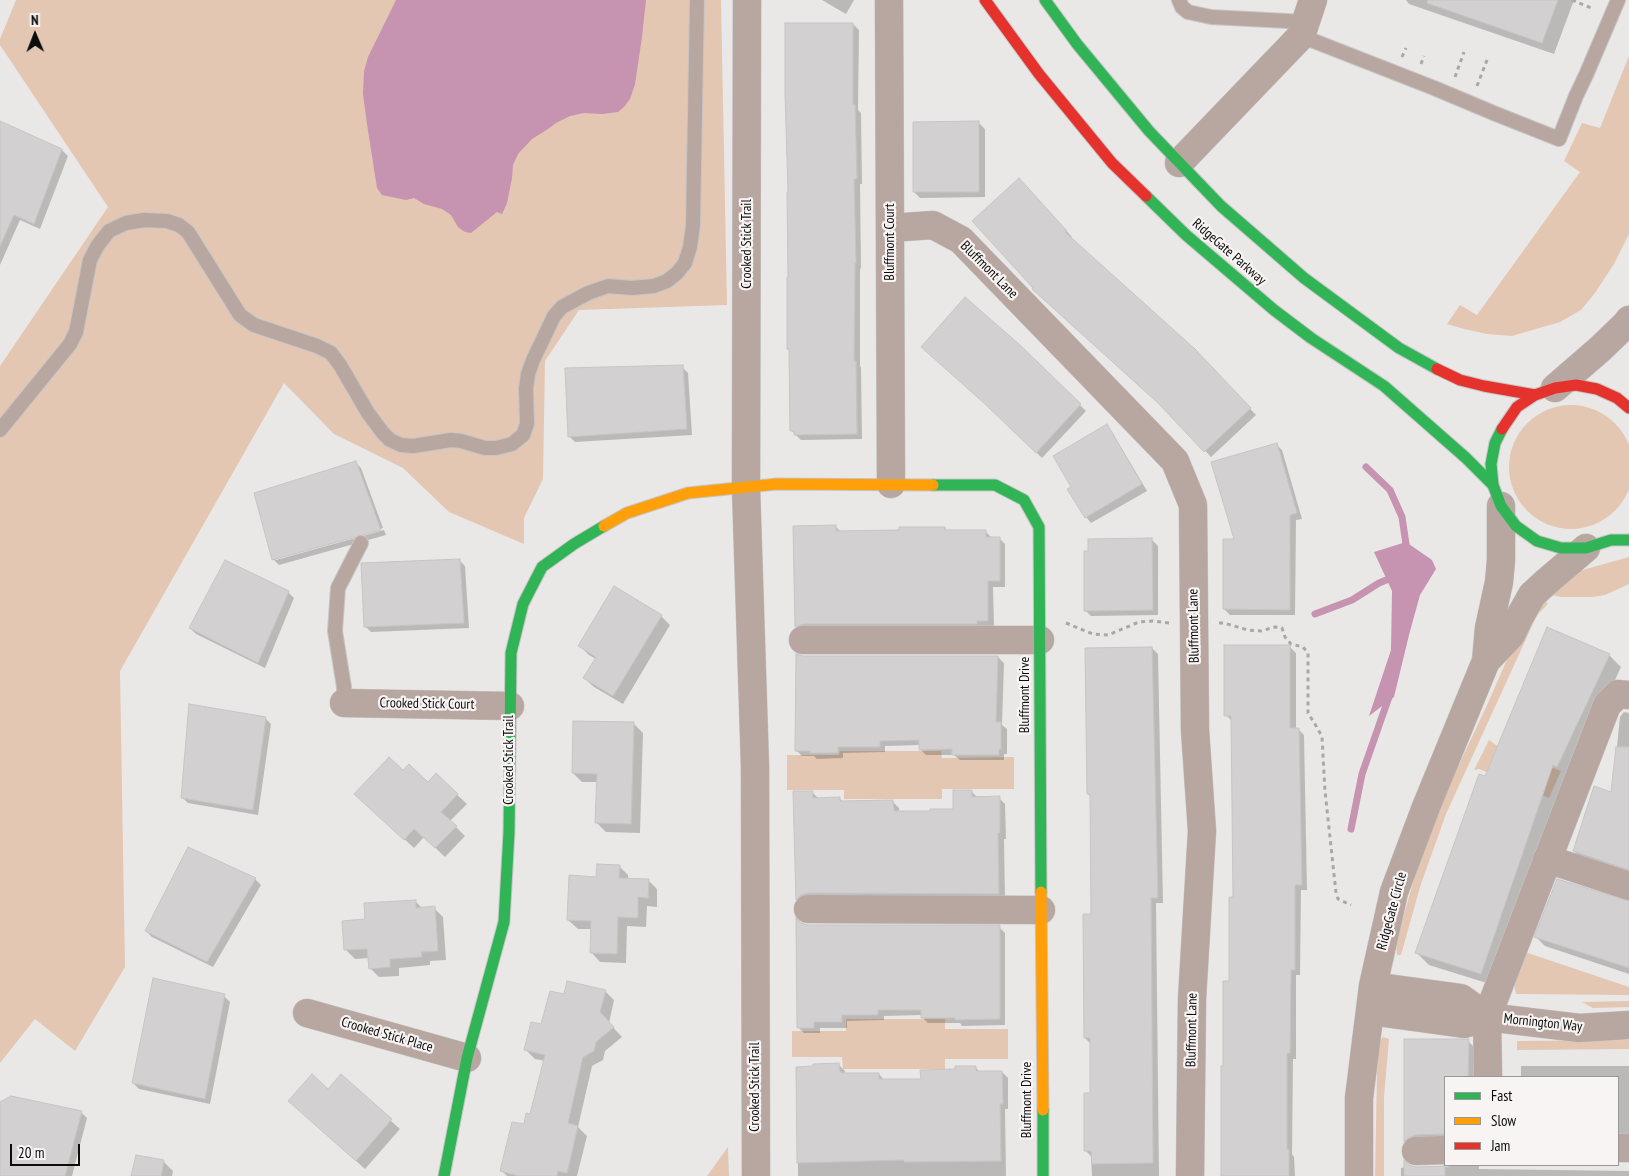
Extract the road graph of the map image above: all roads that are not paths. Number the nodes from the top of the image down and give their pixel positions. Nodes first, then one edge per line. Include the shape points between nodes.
1 (697, 0) edge
2 (747, 0) edge
3 (889, 0) edge
4 (984, 0) edge
5 (1045, 0) edge
6 (1179, 0) edge
7 (1618, 0) edge
8 (1307, 19) edge
9 (1179, 162) junction
10 (890, 228) junction
11 (1629, 320) edge
12 (1545, 391) junction
13 (1629, 408) edge
14 (0, 430) edge
15 (891, 484) junction
16 (746, 488) junction
17 (1497, 496) junction
18 (1629, 527) edge
19 (1629, 540) edge
20 (361, 543) dead end
21 (1598, 544) junction
22 (803, 640) dead end
23 (1040, 640) junction
24 (1486, 661) junction
25 (1629, 695) edge
26 (344, 703) joint
27 (510, 706) junction
28 (1548, 859) junction
29 (1629, 886) edge
30 (808, 909) dead end
31 (1041, 910) junction
32 (1371, 999) junction
33 (307, 1013) dead end
34 (1487, 1017) junction
35 (1629, 1025) edge
36 (467, 1058) junction
37 (1488, 1076) edge
38 (1416, 1150) dead end
39 (1444, 1150) edge
40 (444, 1176) edge
41 (756, 1176) edge
42 (1043, 1176) edge
43 (1190, 1176) edge
44 (1359, 1176) edge

1 - 14 lane via 693,225 685,263 667,281 632,288 608,286 588,293 554,316 528,374 527,424 523,434 512,444 490,448 451,440 413,446 390,440 368,413 331,354 254,325 240,315 188,232 167,221 144,220 126,222 109,230 98,245 90,260 76,332 70,344
2 - 16 street, Crooked Stick Trail
3 - 10 street, Bluffmont Court
4 - 17 street, RidgeGate Parkway via 1112,163 1186,235 1274,310 1384,386 1466,458
5 - 9 street via 1148,131
6 - 8 lane via 1188,12 1211,17
7 - 8 lane via 1559,138 1449,94
8 - 9 street
9 - 12 street via 1221,206 1304,278 1398,348 1460,380 1484,386
10 - 15 street, Bluffmont Court
10 - 43 street, Bluffmont Lane via 934,225 961,240 1175,461 1193,505 1195,730 1202,831 1192,1000
11 - 12 street via 1600,349
12 - 13 street via 1576,385 1598,389
12 - 17 street via 1518,407 1504,424 1495,443 1491,464
15 - 16 street, Bluffmont Drive via 776,484
15 - 23 street, Bluffmont Drive via 995,485 1024,500 1039,526
16 - 27 street, Crooked Stick Trail via 688,493 627,512 542,567 523,604 511,653
16 - 41 street, Crooked Stick Trail via 756,766
17 - 21 street, RidgeGate Parkway via 1516,526 1537,541 1561,548
17 - 24 street, RidgeGate Circle via 1501,560
18 - 21 street
19 - 21 street, RidgeGate Parkway
20 - 26 lane via 338,588 335,631
21 - 24 street, RidgeGate Circle via 1532,595 1511,636
22 - 23 street
23 - 31 street, Bluffmont Drive
24 - 32 street, RidgeGate Circle via 1394,892
25 - 28 street via 1618,694 1607,705
26 - 27 street, Crooked Stick Court
27 - 36 street, Crooked Stick Trail via 504,922
28 - 29 street
28 - 34 street
30 - 31 street
31 - 42 street, Bluffmont Drive
32 - 34 street, Mornington Way via 1464,1024
32 - 44 street, RidgeGate Circle via 1358,1098
33 - 36 street, Crooked Stick Place
34 - 35 street, Mornington Way via 1579,1028
34 - 37 street
36 - 40 street, Crooked Stick Trail
38 - 39 street

